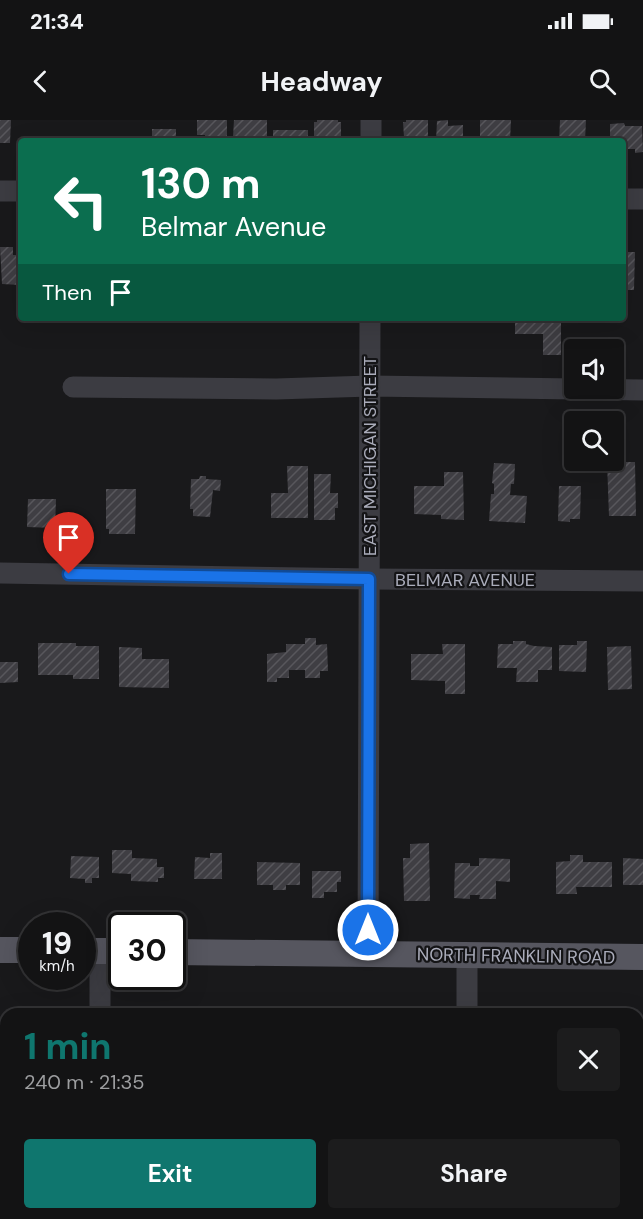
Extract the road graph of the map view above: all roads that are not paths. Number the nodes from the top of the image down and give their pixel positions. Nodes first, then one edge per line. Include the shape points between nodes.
1 (371, 120) edge
2 (371, 138) edge
3 (0, 191) edge
4 (18, 191) edge
5 (626, 199) edge
6 (643, 199) edge
7 (370, 321) edge
8 (370, 386) junction
9 (73, 387) dead end
10 (643, 390) edge
11 (0, 573) edge
12 (369, 579) junction
13 (643, 580) edge
14 (0, 950) edge
15 (18, 950) edge
16 (102, 951) edge
17 (186, 952) edge
18 (368, 954) junction
19 (467, 955) junction
20 (643, 957) edge
21 (99, 1008) edge
22 (467, 1008) edge

1 - 2 street
3 - 4 street
5 - 6 street
7 - 8 street, EAST MICHIGAN STREET
8 - 9 street
8 - 10 street
8 - 12 street, EAST MICHIGAN STREET
11 - 12 street, BELMAR AVENUE
12 - 13 street, BELMAR AVENUE
12 - 18 street, EAST MICHIGAN STREET
14 - 15 main road
16 - 21 street
17 - 18 main road, NORTH FRANKLIN ROAD
18 - 19 main road, NORTH FRANKLIN ROAD
19 - 20 main road, NORTH FRANKLIN ROAD
19 - 22 street

